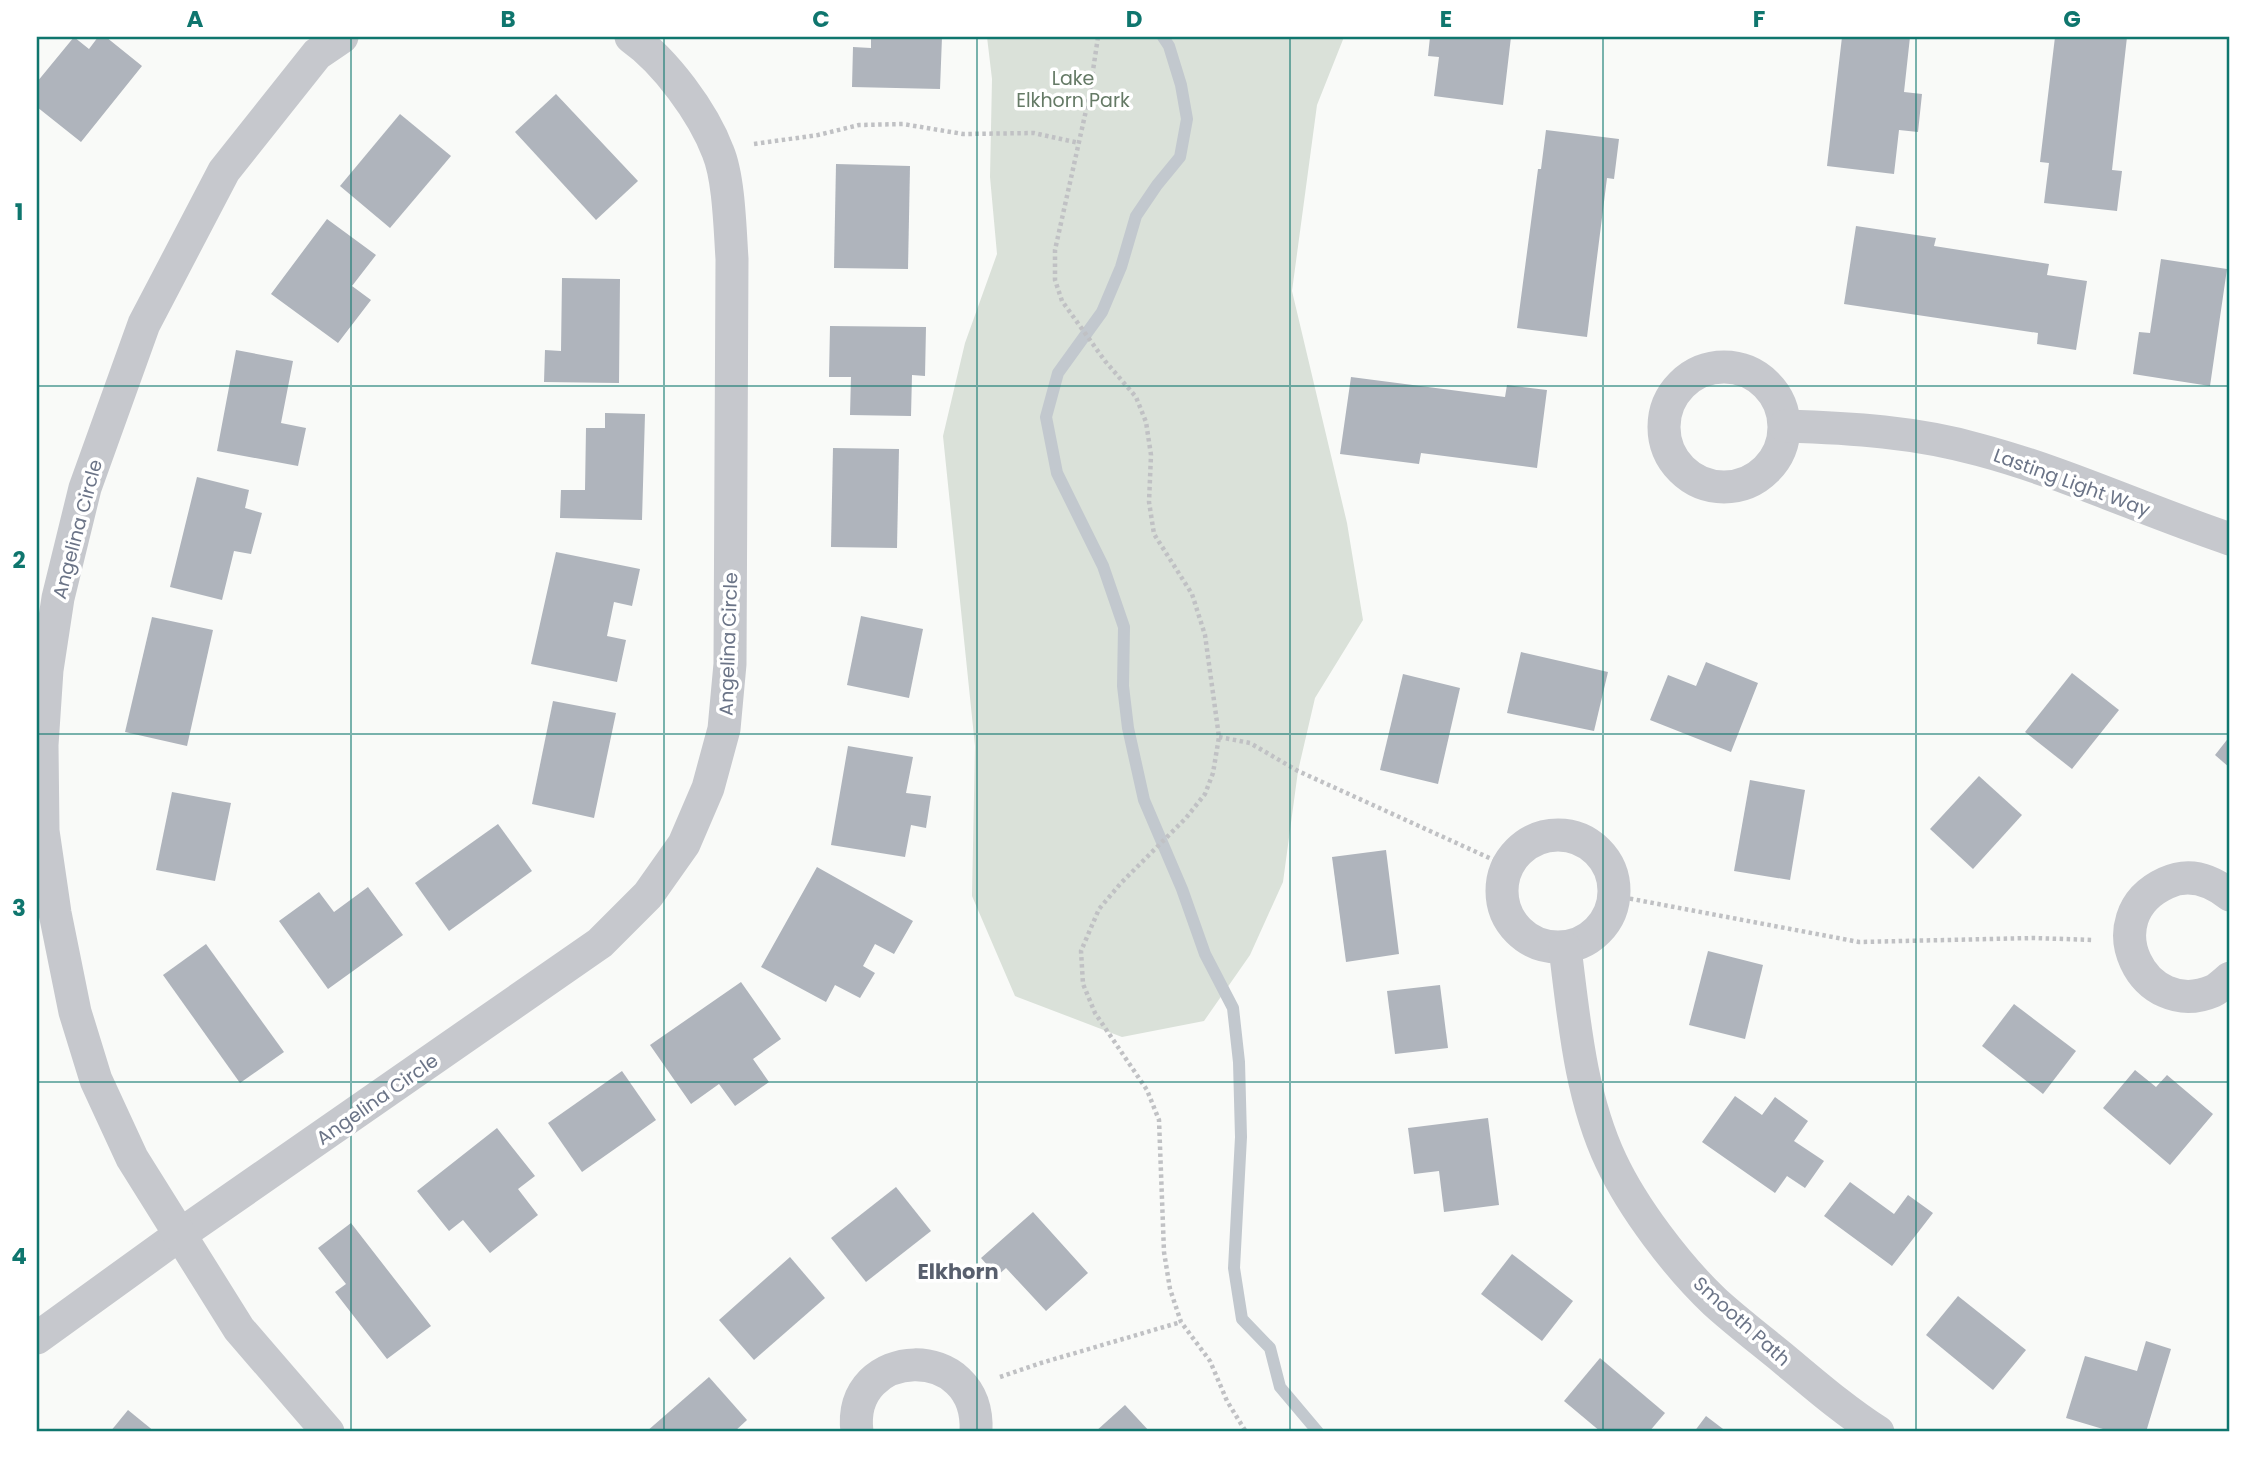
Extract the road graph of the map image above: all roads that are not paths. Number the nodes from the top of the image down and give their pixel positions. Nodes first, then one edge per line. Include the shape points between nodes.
1 (342, 37) edge
2 (631, 37) edge
3 (1785, 426) dead end
4 (2230, 538) edge
5 (40, 832) edge
6 (2230, 895) edge
7 (1565, 947) junction
8 (2230, 978) edge
9 (178, 1236) junction
10 (37, 1338) edge
11 (328, 1432) edge
12 (857, 1432) edge
13 (976, 1432) edge
14 (1878, 1432) edge

1 - 5 street, Angelina Circle via 317,54 223,171 144,324 85,488 58,597 47,670
2 - 9 street, Angelina Circle via 651,51 691,101 719,153 727,200 732,259 730,664 724,729 708,788 684,844 648,895 600,943
3 - 4 street, Lasting Light Way via 1851,428 1978,449
5 - 9 street, Angelina Circle via 75,1012 96,1080 132,1158
6 - 8 street via 2215,883 2175,878 2142,899 2129,938 2143,975 2159,988 2194,996 2214,990
7 - 7 street via 1589,939 1607,920 1616,896 1613,874 1604,857 1587,841 1562,834 1535,839 1521,849 1507,866 1502,887 1504,908 1513,925 1544,946
7 - 14 street, Smooth Path via 1576,1038 1593,1110 1611,1161 1644,1215 1676,1260 1715,1301
9 - 10 street
9 - 11 street, Angelina Circle via 239,1329
12 - 13 street via 855,1419 870,1384 887,1371 908,1364 930,1365 951,1374 967,1390

